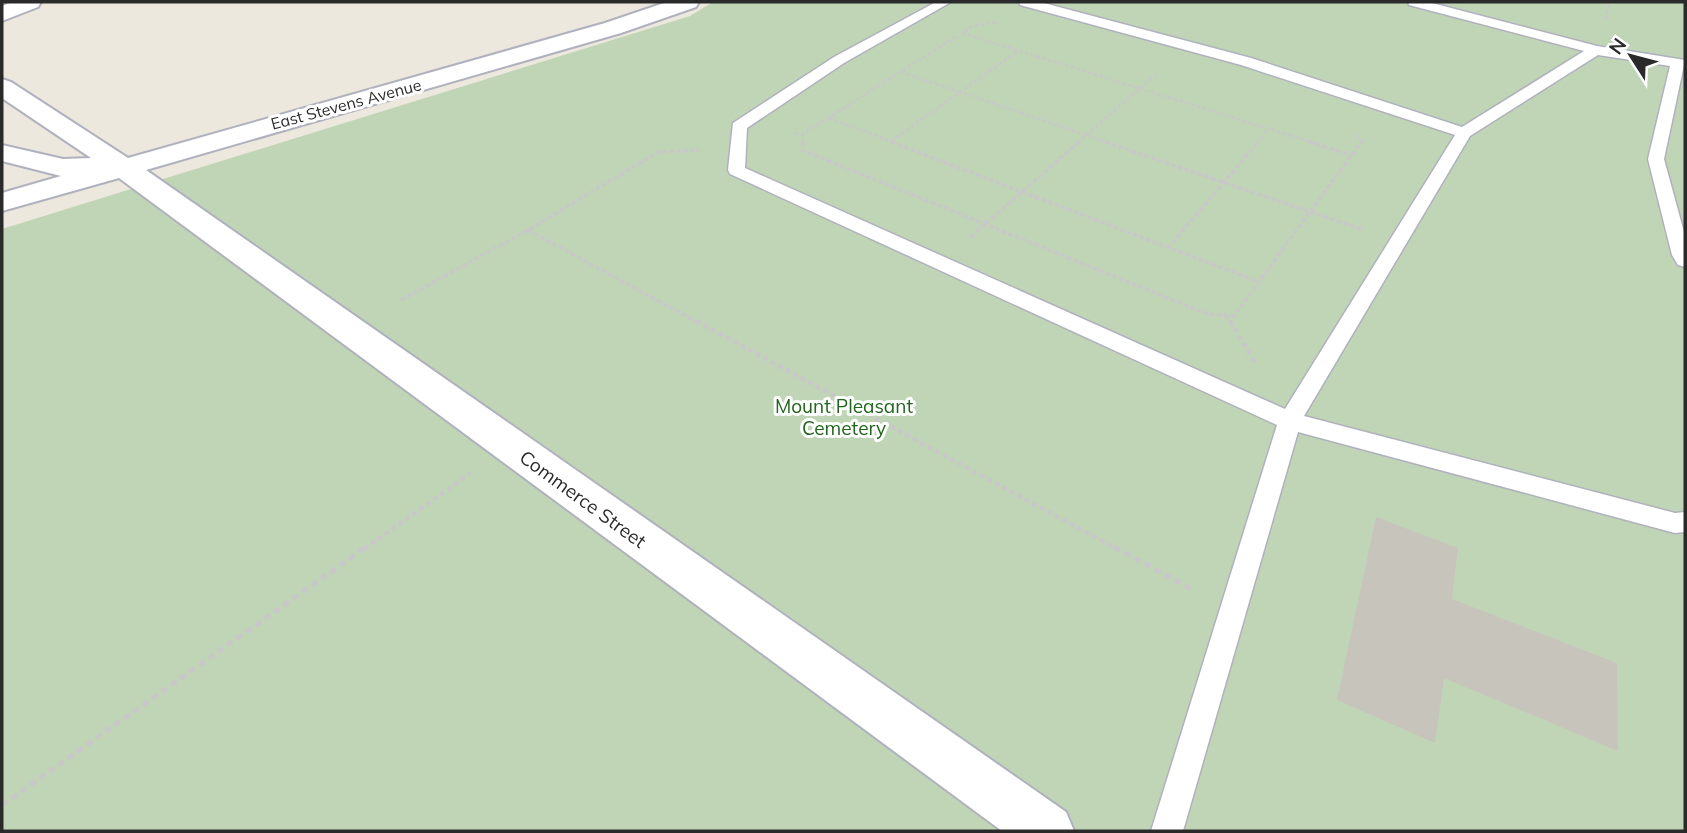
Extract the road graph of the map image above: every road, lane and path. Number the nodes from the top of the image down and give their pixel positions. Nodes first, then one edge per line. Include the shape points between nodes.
1 (30, 2) edge
2 (688, 2) edge
3 (945, 2) edge
4 (1025, 2) edge
5 (1414, 2) edge
6 (2, 15) edge
7 (1001, 22) dead end
8 (962, 33) junction
9 (1018, 50) junction
10 (1596, 50) junction
11 (849, 55) junction
12 (1682, 64) edge
13 (1149, 66) dead end
14 (901, 72) junction
15 (2, 87) edge
16 (1141, 88) junction
17 (960, 92) junction
18 (828, 118) junction
19 (1269, 129) junction
20 (1354, 132) dead end
21 (1464, 133) junction
22 (1087, 135) junction
23 (890, 142) junction
24 (738, 149) junction
25 (2, 153) edge
26 (1352, 155) junction
27 (121, 166) junction
28 (1224, 182) junction
29 (1022, 192) junction
30 (2, 202) edge
31 (1310, 212) junction
32 (985, 224) junction
33 (528, 230) junction
34 (1398, 242) junction
35 (1168, 248) junction
36 (1685, 261) edge
37 (941, 263) junction
38 (1259, 282) junction
39 (401, 300) dead end
40 (1290, 421) junction
41 (509, 446) junction
42 (1685, 523) edge
43 (1232, 611) junction
44 (2, 805) edge
45 (1047, 831) edge
46 (1167, 831) edge

1 - 6 street
2 - 27 street, East Stevens Avenue via 452,75
3 - 11 lane
4 - 21 lane via 1191,44
5 - 10 lane
7 - 8 path via 973,26
8 - 9 path
8 - 14 path
9 - 16 path
9 - 17 path
10 - 12 lane
10 - 21 lane
11 - 14 path
11 - 24 lane via 739,126
12 - 36 lane via 1656,159
13 - 16 path via 1162,70
14 - 17 path
14 - 18 path
15 - 27 street, Commerce Street
16 - 19 path
16 - 22 path
17 - 22 path
17 - 23 path
18 - 23 path
18 - 32 path via 803,134 802,150
19 - 26 path
19 - 28 path
20 - 26 path via 1362,140
21 - 34 lane
22 - 28 path
22 - 29 path
23 - 29 path
24 - 33 path via 658,152
24 - 37 lane via 736,170
25 - 27 street via 63,168
26 - 31 path
27 - 30 street, East Stevens Avenue
27 - 41 street, Commerce Street
28 - 31 path
28 - 35 path
29 - 32 path
29 - 35 path
31 - 34 path
31 - 38 path
32 - 37 path
32 - 38 path via 1207,314 1234,316
33 - 39 path
33 - 43 path
34 - 40 lane
35 - 38 path
37 - 40 lane
40 - 42 lane
40 - 43 lane
41 - 44 path
41 - 45 street, Commerce Street
43 - 46 lane

